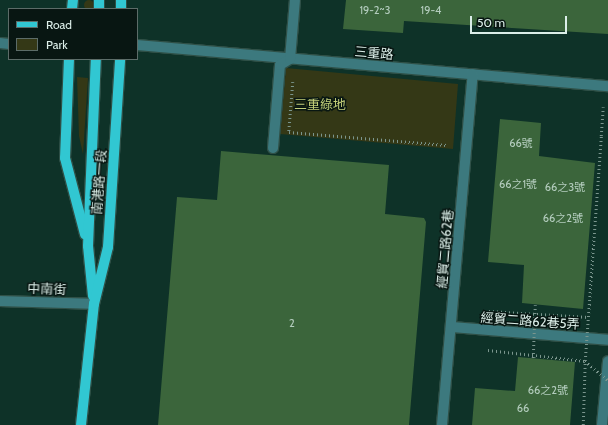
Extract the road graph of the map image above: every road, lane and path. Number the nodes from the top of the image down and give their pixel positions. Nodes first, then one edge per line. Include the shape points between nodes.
1 (295, 0) edge
2 (138, 45) edge
3 (290, 59) junction
4 (69, 60) edge
5 (96, 60) edge
6 (120, 60) edge
7 (473, 74) junction
8 (293, 82) dead end
9 (608, 86) edge
10 (603, 107) dead end
11 (446, 145) dead end
12 (273, 148) dead end
13 (88, 246) junction
14 (0, 301) edge
15 (94, 304) junction
16 (535, 305) dead end
17 (489, 311) dead end
18 (534, 313) junction
19 (588, 317) junction
20 (451, 327) junction
21 (608, 340) edge
22 (488, 350) dead end
23 (532, 353) junction
24 (532, 358) dead end
25 (608, 360) edge
26 (585, 361) junction
27 (608, 380) edge
28 (81, 425) edge
29 (442, 425) edge
30 (584, 425) edge
31 (602, 425) edge

1 - 3 street
2 - 3 street, 三重路
3 - 7 street, 三重路
3 - 12 street via 280,65
4 - 13 main road via 65,158
5 - 13 main road, 南港路一段
6 - 15 main road, 南港路一段 via 108,247
7 - 9 street, 三重路
7 - 20 street, 經貿二路62巷
8 - 11 path via 289,132
10 - 19 path, bridge
13 - 15 main road, 南港路一段
14 - 15 street, 中南街
15 - 28 main road, 南港路一段
16 - 18 path, bridge
17 - 18 path
18 - 19 path
18 - 23 path, bridge
19 - 26 path, bridge
20 - 21 street, 經貿二路62巷5弄
20 - 29 street, 經貿二路62巷
22 - 23 path
23 - 24 path, bridge
23 - 26 path
25 - 31 street
26 - 27 path, bridge
26 - 30 path, bridge

